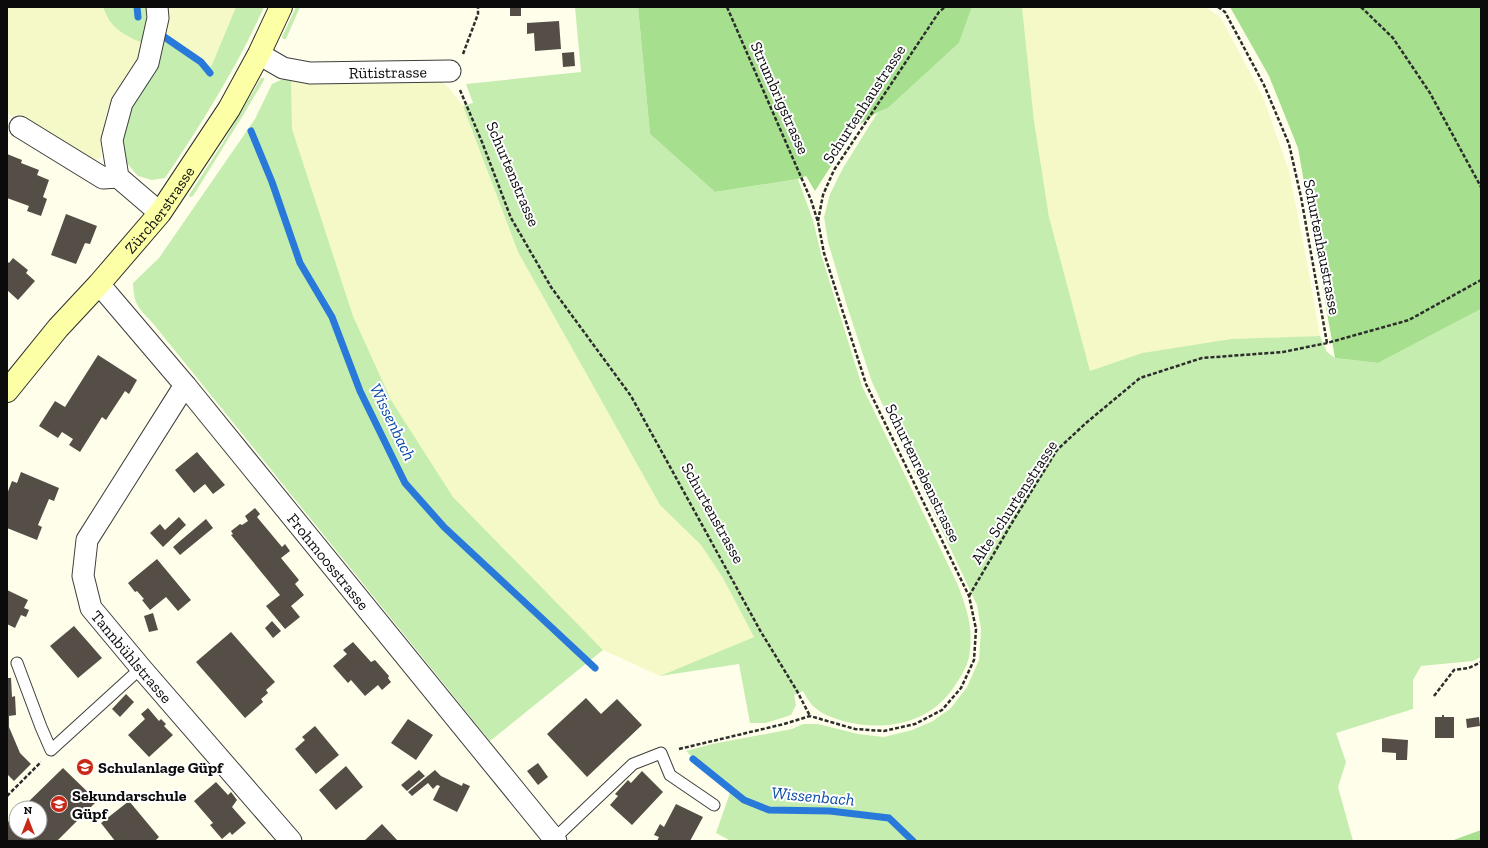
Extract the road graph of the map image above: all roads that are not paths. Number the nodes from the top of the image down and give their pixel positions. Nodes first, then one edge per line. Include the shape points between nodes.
1 (157, 7) edge
2 (281, 7) edge
3 (258, 54) junction
4 (450, 71) road end
5 (20, 127) dead end
6 (118, 177) junction
7 (160, 213) junction
8 (99, 284) junction
9 (185, 385) junction
10 (7, 391) edge
11 (17, 663) dead end
12 (141, 668) junction
13 (714, 806) dead end
14 (555, 839) edge
15 (291, 841) edge

1 - 6 street via 158,18 148,63 122,103 112,140
2 - 3 main road, Zürcherstrasse
3 - 4 street, Rütistrasse via 283,68 310,73
3 - 7 main road, Zürcherstrasse via 229,109
5 - 6 street via 103,178
6 - 7 street
7 - 8 main road, Zürcherstrasse
8 - 9 street, Frohmoosstrasse
8 - 10 main road, Zürcherstrasse via 58,328
9 - 12 street, Tannbühlstrasse via 87,540 83,576 91,608
9 - 14 street, Frohmoosstrasse
11 - 12 lane via 51,750
12 - 15 street, Tannbühlstrasse
13 - 14 lane via 670,775 661,753 633,764

